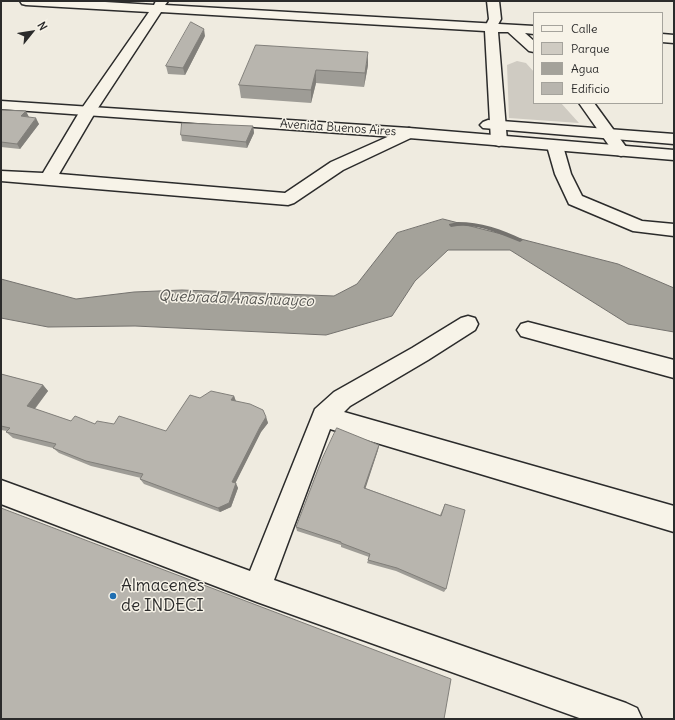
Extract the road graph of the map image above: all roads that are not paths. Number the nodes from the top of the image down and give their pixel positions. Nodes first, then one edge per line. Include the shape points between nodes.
1 (26, 1) edge
2 (493, 1) edge
3 (159, 5) edge
4 (491, 27) junction
5 (512, 29) junction
6 (533, 30) edge
7 (663, 38) edge
8 (674, 39) edge
9 (533, 47) edge
10 (90, 96) junction
11 (113, 98) dead end
12 (587, 104) edge
13 (1, 105) edge
14 (247, 108) dead end
15 (88, 111) junction
16 (451, 122) dead end
17 (474, 124) dead end
18 (498, 125) junction
19 (409, 133) junction
20 (610, 135) junction
21 (674, 139) edge
22 (499, 141) junction
23 (555, 146) junction
24 (621, 152) junction
25 (674, 155) edge
26 (1, 176) edge
27 (48, 179) junction
28 (674, 230) edge
29 (468, 324) dead end
30 (528, 330) dead end
31 (674, 369) edge
32 (323, 416) junction
33 (1, 492) edge
34 (674, 519) edge
35 (257, 588) junction
36 (626, 719) edge

1 - 3 street
2 - 4 street via 495,19
3 - 4 street
3 - 10 street
4 - 5 street
4 - 18 street
5 - 6 street
5 - 9 street
7 - 8 street
10 - 11 street
10 - 15 street
12 - 20 street
13 - 15 street, Avenida Buenos Aires
14 - 16 street, Avenida Buenos Aires
15 - 19 street, Avenida Buenos Aires
15 - 27 street
17 - 18 street
18 - 20 street
18 - 22 street
19 - 22 street, Avenida Buenos Aires
19 - 27 street via 337,166 288,199
20 - 21 street
20 - 24 street
22 - 23 street, Avenida Buenos Aires
23 - 24 street, Avenida Buenos Aires
23 - 28 street via 563,174 575,200 639,227
24 - 25 street, Avenida Buenos Aires
26 - 27 street
29 - 32 street via 342,398
30 - 31 street
32 - 34 street
32 - 35 street
33 - 35 street
35 - 36 street

